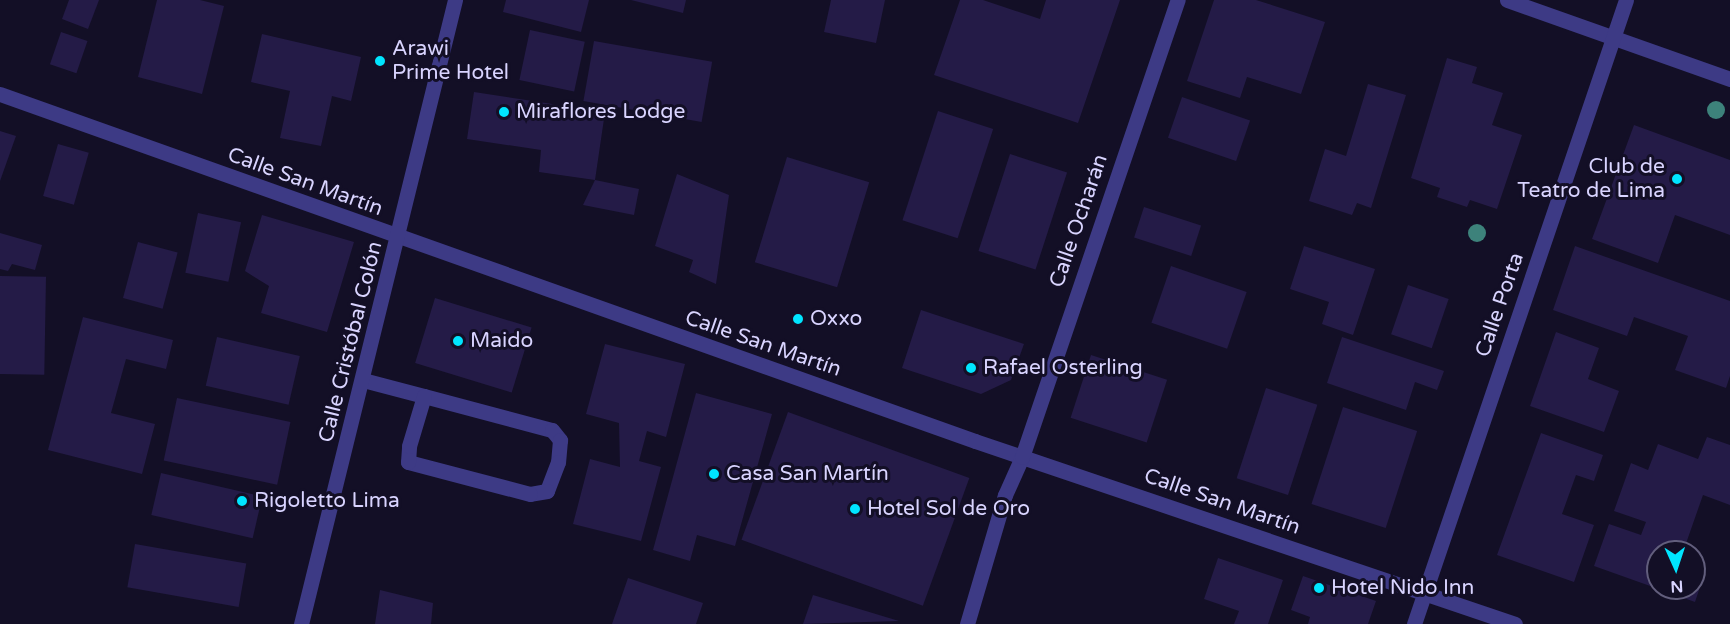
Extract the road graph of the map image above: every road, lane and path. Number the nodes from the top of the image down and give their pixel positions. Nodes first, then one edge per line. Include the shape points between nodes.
1 (455, 0) edge
2 (1178, 0) edge
3 (1507, 0) edge
4 (1626, 0) edge
5 (1613, 38) junction
6 (1730, 80) edge
7 (0, 94) edge
8 (399, 239) junction
9 (363, 381) junction
10 (423, 396) junction
11 (1022, 457) junction
12 (1426, 593) junction
13 (301, 624) edge
14 (967, 624) edge
15 (1414, 624) edge
16 (1515, 624) edge

1 - 8 street, Calle Cristóbal Colón
2 - 11 street, Calle Ocharán
3 - 5 street
4 - 5 street, Calle Porta
5 - 6 street
5 - 12 street, Calle Porta
7 - 8 street, Calle San Martín
8 - 9 street, Calle Cristóbal Colón
8 - 11 street, Calle San Martín
9 - 10 street
9 - 13 street, Calle Cristóbal Colón
10 - 10 street via 408,462 531,494 547,491 558,462 560,440 552,429
11 - 12 street, Calle San Martín
11 - 14 street, Calle Ocharán via 1005,495
12 - 15 street, Calle Porta
12 - 16 street, Calle San Martín

